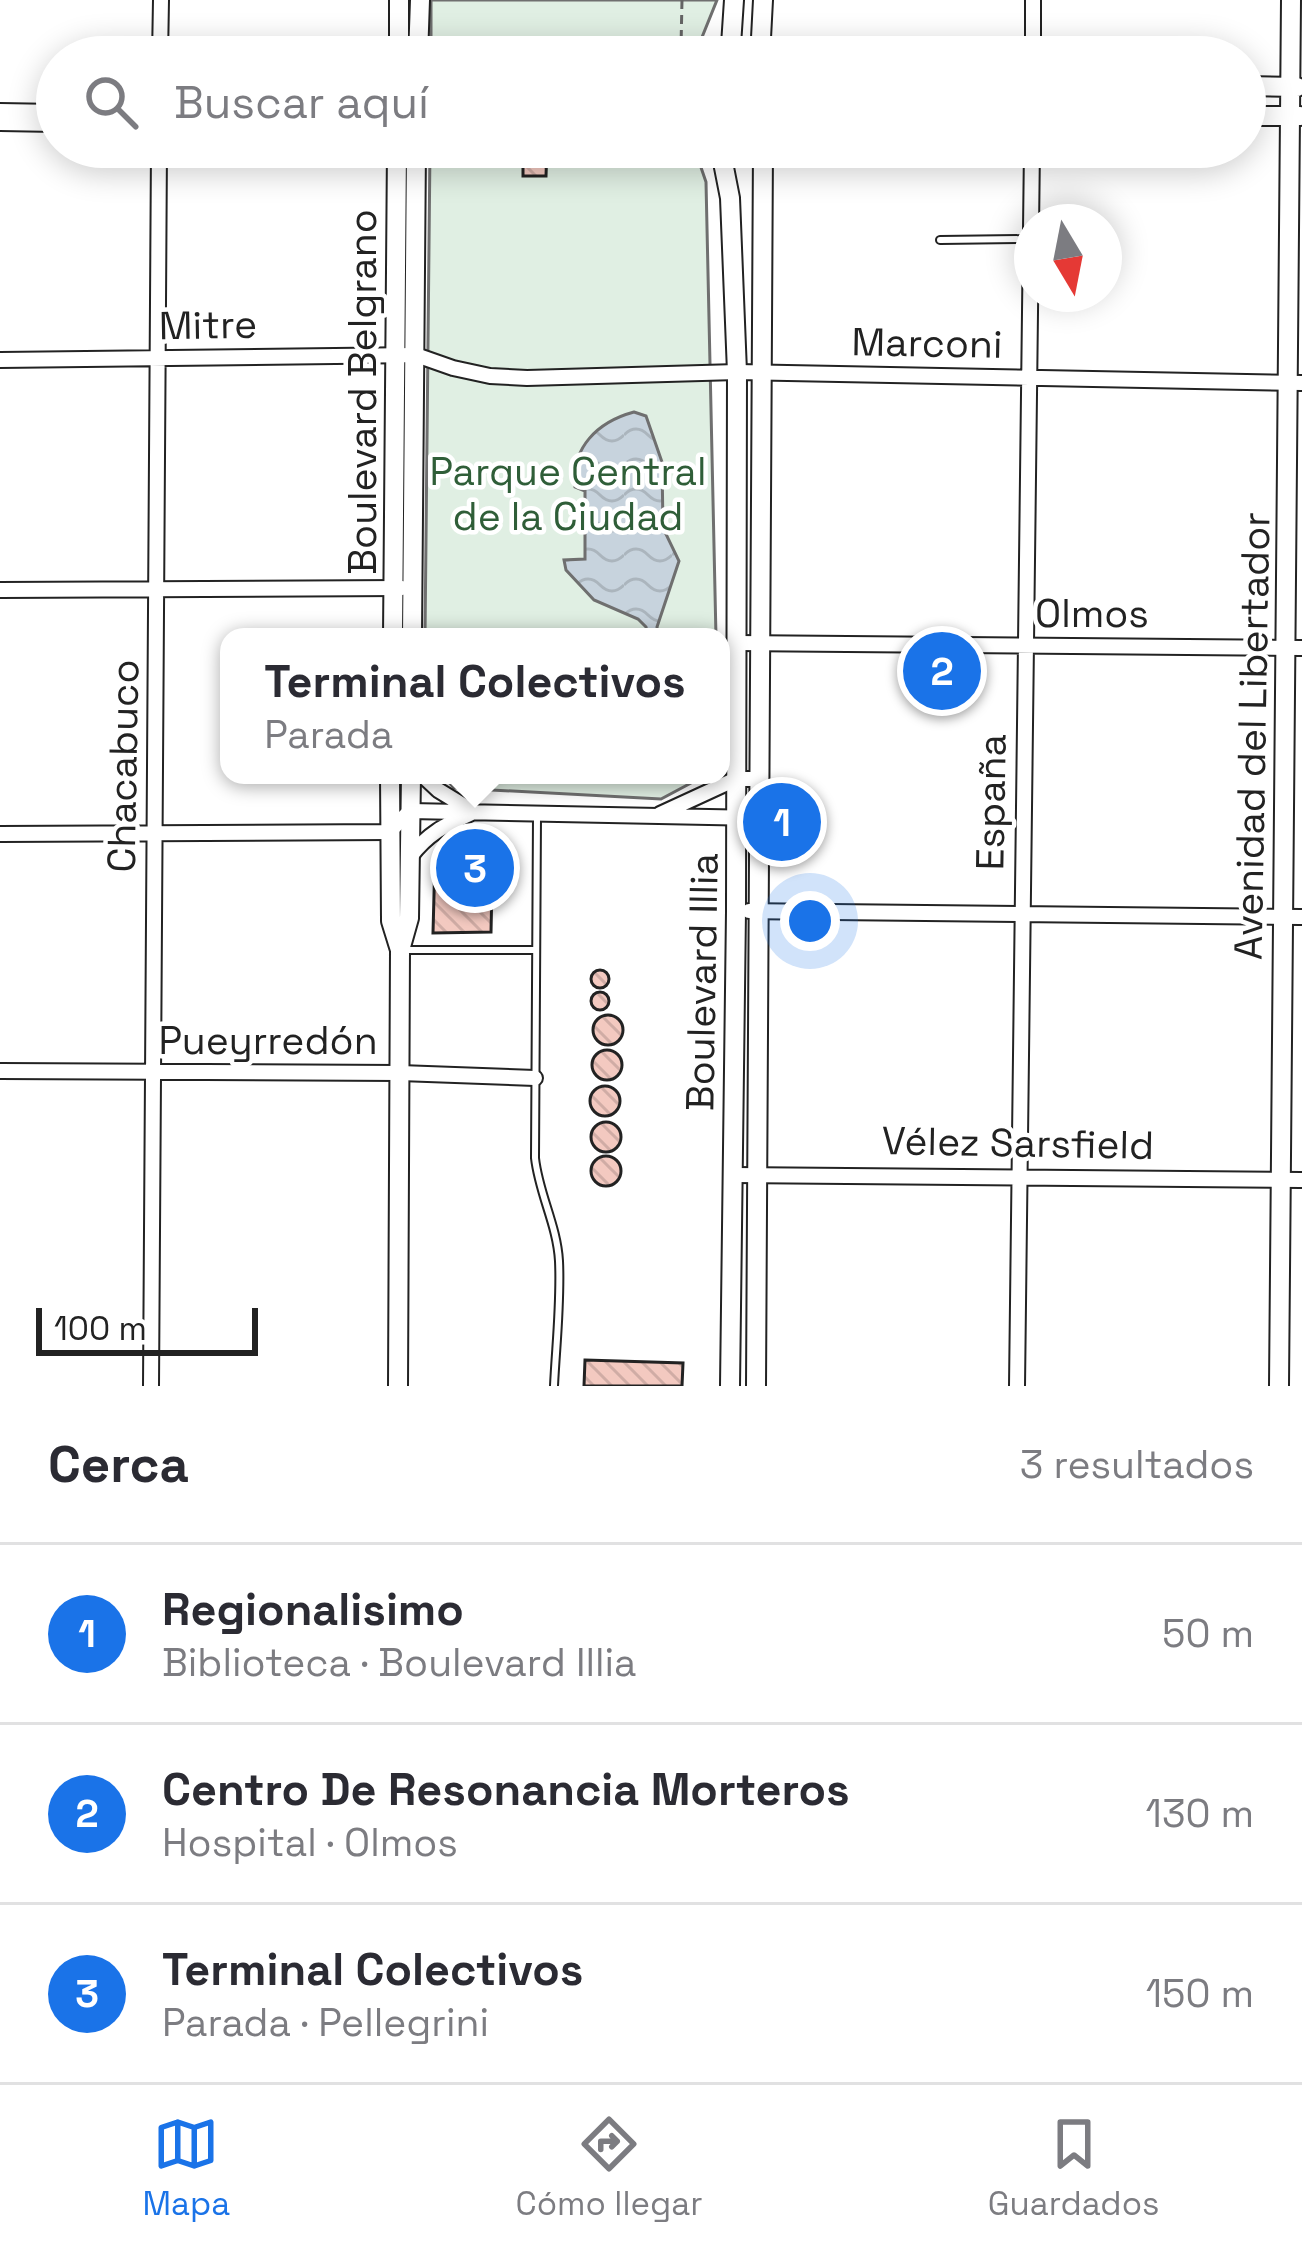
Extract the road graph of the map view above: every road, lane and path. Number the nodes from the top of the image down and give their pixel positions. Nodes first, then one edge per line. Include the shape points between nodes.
1 (161, 0) edge
2 (399, 0) edge
3 (437, 0) edge
4 (682, 0) edge
5 (734, 0) edge
6 (763, 0) edge
7 (1033, 0) edge
8 (1291, 0) edge
9 (419, 6) edge
10 (399, 26) junction
11 (160, 36) edge
12 (399, 36) edge
13 (418, 36) edge
14 (681, 36) edge
15 (731, 36) edge
16 (761, 36) edge
17 (1033, 36) edge
18 (1266, 86) edge
19 (1296, 87) edge
20 (0, 111) edge
21 (36, 112) edge
22 (1266, 116) edge
23 (1297, 116) edge
24 (0, 124) edge
25 (36, 124) edge
26 (159, 168) edge
27 (397, 168) edge
28 (416, 168) edge
29 (724, 168) edge
30 (763, 168) edge
31 (1032, 168) edge
32 (1031, 204) edge
33 (1014, 238) edge
34 (940, 240) dead end
35 (1030, 312) edge
36 (394, 355) junction
37 (416, 356) junction
38 (160, 359) junction
39 (0, 360) edge
40 (737, 372) junction
41 (760, 374) junction
42 (550, 376) joint
43 (1029, 378) junction
44 (1295, 383) edge
45 (403, 588) junction
46 (0, 590) edge
47 (158, 591) junction
48 (395, 628) edge
49 (410, 628) edge
50 (738, 643) junction
51 (761, 644) junction
52 (1026, 646) junction
53 (1294, 648) edge
54 (736, 779) junction
55 (759, 779) junction
56 (730, 782) edge
57 (390, 784) edge
58 (411, 784) edge
59 (431, 784) edge
60 (725, 784) edge
61 (410, 811) junction
62 (474, 812) junction
63 (544, 813) junction
64 (655, 816) junction
65 (736, 818) junction
66 (759, 818) junction
67 (389, 832) junction
68 (0, 834) edge
69 (155, 834) junction
70 (410, 857) junction
71 (759, 910) junction
72 (736, 911) junction
73 (1022, 914) junction
74 (1292, 917) edge
75 (400, 950) junction
76 (536, 950) junction
77 (0, 1071) edge
78 (153, 1073) junction
79 (400, 1073) junction
80 (535, 1078) junction
81 (758, 1174) junction
82 (733, 1175) junction
83 (1019, 1176) junction
84 (1281, 1179) junction
85 (1302, 1180) edge
86 (151, 1386) edge
87 (398, 1386) edge
88 (554, 1386) edge
89 (730, 1386) edge
90 (756, 1386) edge
91 (1017, 1386) edge
92 (1279, 1386) edge

1 - 11 street
2 - 10 street
3 - 9 street
4 - 14 path
5 - 15 street
6 - 16 street
7 - 17 street
8 - 19 street, Avenidad del Libertador
9 - 10 street
9 - 13 street
10 - 12 street
18 - 19 street
19 - 23 street, Avenidad del Libertador
20 - 21 street
22 - 23 street
23 - 44 street, Avenidad del Libertador
24 - 25 street
26 - 38 street, Chacabuco
27 - 36 street, Boulevard Belgrano
28 - 37 street, Boulevard Belgrano
29 - 40 street, Boulevard Illia
30 - 41 street, Boulevard Illia
31 - 32 street, España
33 - 34 lane
35 - 43 street, España
36 - 37 street, Mitre
36 - 38 street, Mitre
36 - 45 street, Boulevard Belgrano
37 - 42 street, Mitre via 490,376
37 - 45 street, Boulevard Belgrano
38 - 39 street, Mitre
38 - 47 street, Chacabuco
40 - 41 street, Marconi
40 - 42 street, Marconi
40 - 50 street, Boulevard Illia
41 - 43 street, Marconi
41 - 51 street, Boulevard Illia
43 - 44 street, Marconi
43 - 52 street, España
44 - 53 street, Avenidad del Libertador
45 - 47 street
45 - 48 street, Boulevard Belgrano
45 - 49 street, Boulevard Belgrano
46 - 47 street
47 - 69 street, Chacabuco
50 - 51 street, Olmos
50 - 54 street, Boulevard Illia
51 - 52 street, Olmos
51 - 55 street, Boulevard Illia
52 - 53 street, Olmos
52 - 73 street, España
53 - 74 street, Avenidad del Libertador
54 - 55 street
54 - 56 street
54 - 65 street, Boulevard Illia
55 - 66 street, Boulevard Illia
57 - 67 street
58 - 61 street
59 - 62 street
60 - 64 street
61 - 62 street
61 - 67 street
61 - 70 street
62 - 63 street
62 - 70 street via 424,839
63 - 64 street
63 - 76 lane
64 - 65 street
65 - 66 street
65 - 72 street, Boulevard Illia
66 - 71 street, Boulevard Illia
67 - 69 street
67 - 75 street via 391,921
68 - 69 street
69 - 78 street, Chacabuco
70 - 75 street
71 - 72 street
71 - 73 street
71 - 81 street, Boulevard Illia
72 - 82 street, Boulevard Illia
73 - 74 street
73 - 83 street, España
74 - 84 street, Avenidad del Libertador
75 - 76 lane
75 - 79 street
76 - 80 lane
77 - 78 street, Pueyrredón
78 - 79 street, Pueyrredón
78 - 86 street, Chacabuco
79 - 80 street, Pueyrredón
79 - 87 street
80 - 88 lane via 537,1183 559,1260
81 - 82 street, Vélez Sarsfield
81 - 83 street, Vélez Sarsfield
81 - 90 street, Boulevard Illia
82 - 89 street, Boulevard Illia
83 - 84 street, Vélez Sarsfield
83 - 91 street, España
84 - 85 street, Vélez Sarsfield
84 - 92 street, Avenidad del Libertador

